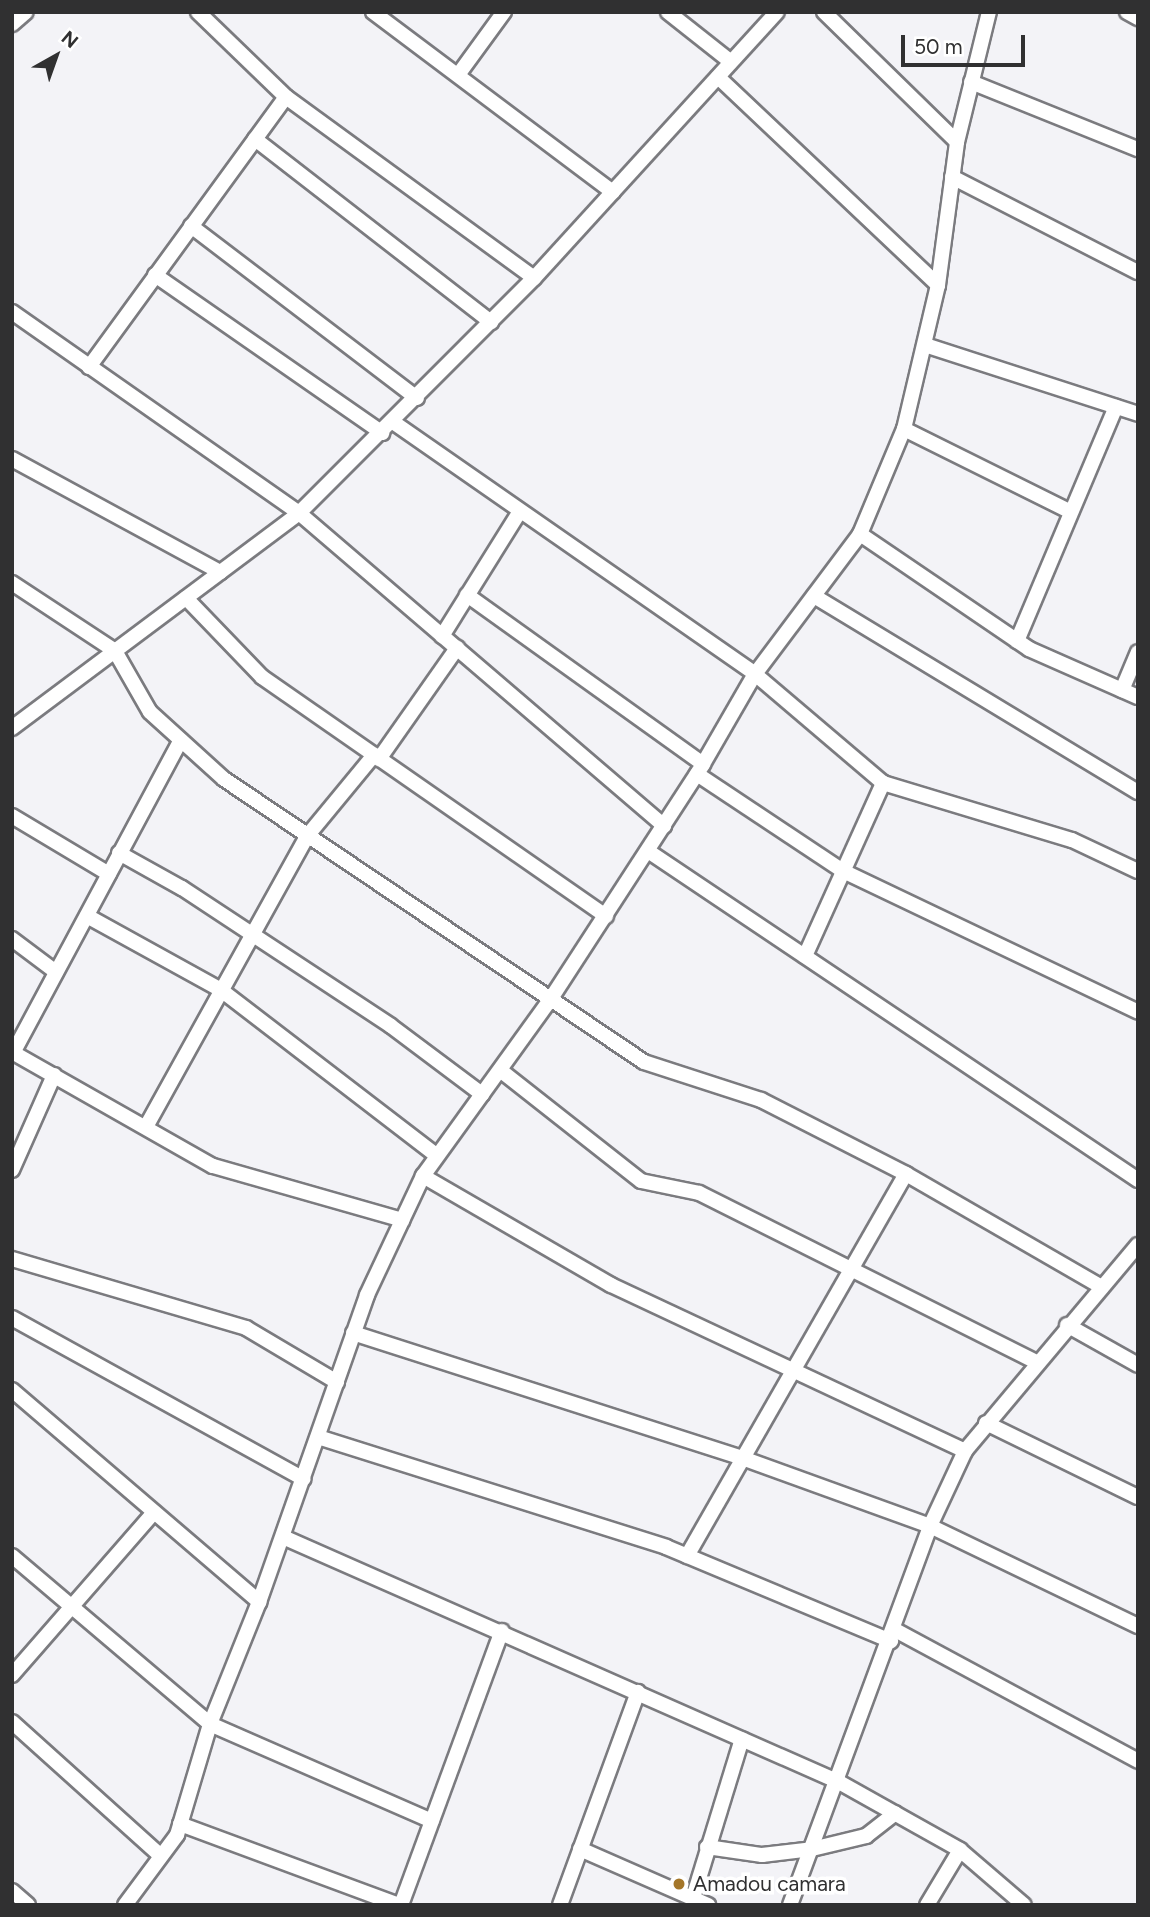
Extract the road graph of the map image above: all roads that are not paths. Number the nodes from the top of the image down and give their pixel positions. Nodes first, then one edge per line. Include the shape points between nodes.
1 (26, 12) edge
2 (198, 12) edge
3 (373, 12) edge
4 (505, 12) edge
5 (668, 12) edge
6 (777, 12) edge
7 (824, 12) edge
8 (989, 12) edge
9 (1127, 12) edge
10 (1138, 18) edge
11 (12, 24) edge
12 (731, 62) junction
13 (458, 75) junction
14 (718, 77) junction
15 (971, 82) junction
16 (286, 97) junction
17 (255, 139) junction
18 (957, 142) junction
19 (1138, 149) edge
20 (952, 177) junction
21 (613, 192) junction
22 (191, 226) junction
23 (1138, 272) edge
24 (155, 275) junction
25 (534, 278) junction
26 (938, 285) junction
27 (12, 312) edge
28 (491, 322) junction
29 (925, 345) junction
30 (89, 367) junction
31 (417, 398) junction
32 (1116, 407) junction
33 (1138, 414) edge
34 (393, 422) junction
35 (904, 429) junction
36 (382, 433) junction
37 (12, 458) edge
38 (520, 511) junction
39 (1071, 512) junction
40 (299, 513) junction
41 (860, 534) junction
42 (220, 572) junction
43 (12, 583) edge
44 (467, 595) junction
45 (814, 596) junction
46 (186, 598) junction
47 (442, 636) junction
48 (1017, 641) junction
49 (457, 648) junction
50 (116, 650) junction
51 (1138, 652) edge
52 (755, 674) junction
53 (1122, 690) junction
54 (1138, 697) edge
55 (13, 725) edge
56 (181, 740) junction
57 (376, 757) junction
58 (700, 769) junction
59 (883, 783) junction
60 (1138, 792) edge
61 (12, 816) edge
62 (664, 826) junction
63 (308, 835) junction
64 (648, 851) junction
65 (120, 853) junction
66 (843, 871) junction
67 (1138, 871) edge
68 (108, 874) junction
69 (87, 916) junction
70 (606, 916) junction
71 (253, 934) junction
72 (12, 939) edge
73 (804, 956) junction
74 (56, 972) junction
75 (221, 990) junction
76 (550, 1000) junction
77 (1138, 1012) edge
78 (13, 1053) edge
79 (500, 1070) junction
80 (54, 1075) junction
81 (482, 1094) junction
82 (147, 1125) junction
83 (438, 1156) junction
84 (12, 1170) edge
85 (906, 1174) junction
86 (423, 1176) junction
87 (1138, 1180) edge
88 (402, 1220) junction
89 (1138, 1245) edge
90 (12, 1259) edge
91 (852, 1270) junction
92 (1102, 1287) junction
93 (12, 1318) edge
94 (1067, 1325) junction
95 (354, 1334) junction
96 (1037, 1362) junction
97 (1138, 1365) edge
98 (795, 1371) junction
99 (337, 1382) junction
100 (12, 1390) edge
101 (986, 1423) junction
102 (318, 1437) junction
103 (965, 1451) junction
104 (745, 1460) junction
105 (304, 1479) junction
106 (1138, 1497) edge
107 (155, 1512) junction
108 (930, 1526) junction
109 (283, 1537) junction
110 (12, 1556) edge
111 (687, 1556) junction
112 (259, 1602) junction
113 (71, 1607) junction
114 (1138, 1626) edge
115 (502, 1631) junction
116 (893, 1635) junction
117 (12, 1675) edge
118 (638, 1692) junction
119 (12, 1722) edge
120 (211, 1724) junction
121 (742, 1739) junction
122 (1138, 1761) edge
123 (839, 1782) junction
124 (895, 1813) junction
125 (432, 1821) junction
126 (180, 1824) junction
127 (707, 1847) junction
128 (580, 1849) junction
129 (812, 1849) junction
130 (960, 1850) junction
131 (161, 1856) junction
132 (12, 1891) edge
133 (693, 1898) junction
134 (28, 1905) edge
135 (125, 1905) edge
136 (400, 1905) edge
137 (560, 1905) edge
138 (708, 1905) edge
139 (790, 1905) edge
140 (927, 1905) edge
141 (1024, 1905) edge

1 - 11 street
2 - 16 street
3 - 13 street
4 - 13 street
5 - 12 street
6 - 12 street
7 - 18 street
8 - 15 street
9 - 10 street
12 - 14 street
13 - 21 street
14 - 21 street
14 - 26 street
15 - 18 street
15 - 19 street
16 - 17 street
16 - 25 street
17 - 22 street
17 - 28 street
18 - 20 street
20 - 23 street
20 - 26 street
21 - 25 street
22 - 24 street
22 - 31 street
24 - 30 street
24 - 36 street
25 - 28 street
26 - 29 street
27 - 30 street
28 - 31 street
29 - 32 street
29 - 35 street
30 - 40 street
31 - 34 street
32 - 33 street
32 - 39 street
34 - 36 street
34 - 38 street
35 - 39 street
35 - 41 street
36 - 40 street
37 - 42 street
38 - 44 street
38 - 52 street
39 - 48 street
40 - 42 street
40 - 47 street
41 - 45 street
41 - 48 street
42 - 46 street
43 - 50 street
44 - 47 street
44 - 58 street
45 - 52 street
45 - 60 street
46 - 50 street
46 - 57 street via 262,677
47 - 49 street
48 - 53 street
49 - 57 street
49 - 62 street
50 - 55 street
50 - 56 street via 150,712
51 - 53 street
52 - 58 street
52 - 59 street
53 - 54 street
56 - 63 street via 224,779
56 - 65 street
57 - 63 street
57 - 70 street
58 - 62 street
58 - 66 street
59 - 66 street
59 - 67 street via 1072,840
61 - 68 street
62 - 64 street
63 - 71 street
63 - 76 street
64 - 70 street
64 - 73 street
65 - 68 street
65 - 71 street
66 - 73 street
66 - 77 street
68 - 69 street
69 - 74 street
69 - 75 street
70 - 76 street
71 - 75 street
71 - 81 street via 391,1026
72 - 74 street
73 - 87 street
74 - 78 street
75 - 82 street
75 - 83 street
76 - 79 street
76 - 85 street via 644,1062 761,1100
78 - 80 street
79 - 81 street
79 - 91 street via 641,1181 699,1193
80 - 82 street
80 - 84 street
81 - 83 street
82 - 88 street via 214,1166
83 - 86 street
85 - 91 street
85 - 92 street
86 - 88 street
86 - 98 street via 611,1284
88 - 95 street
89 - 92 street
90 - 99 street via 246,1328
91 - 96 street
91 - 98 street
92 - 94 street
93 - 105 street
94 - 96 street
94 - 97 street
95 - 99 street
95 - 104 street
96 - 101 street
98 - 103 street
98 - 104 street
99 - 102 street
100 - 107 street
101 - 103 street
101 - 106 street
102 - 105 street
102 - 111 street
103 - 108 street
104 - 108 street
104 - 111 street
105 - 109 street
107 - 112 street
107 - 113 street
108 - 114 street
108 - 116 street
109 - 112 street
109 - 115 street
110 - 113 street
111 - 116 street
112 - 120 street
113 - 117 street
113 - 120 street
115 - 118 street
115 - 125 street
116 - 122 street
116 - 123 street
118 - 121 street
118 - 128 street
119 - 131 street
120 - 125 street
120 - 126 street
121 - 123 street
121 - 127 street
123 - 124 street
123 - 129 street
124 - 129 street via 866,1836
124 - 130 street
125 - 136 street
126 - 131 street
126 - 136 street
127 - 129 street via 762,1855
127 - 133 street
128 - 133 street
128 - 137 street
129 - 139 street
130 - 140 street
130 - 141 street
131 - 135 street
132 - 134 street
133 - 138 street

